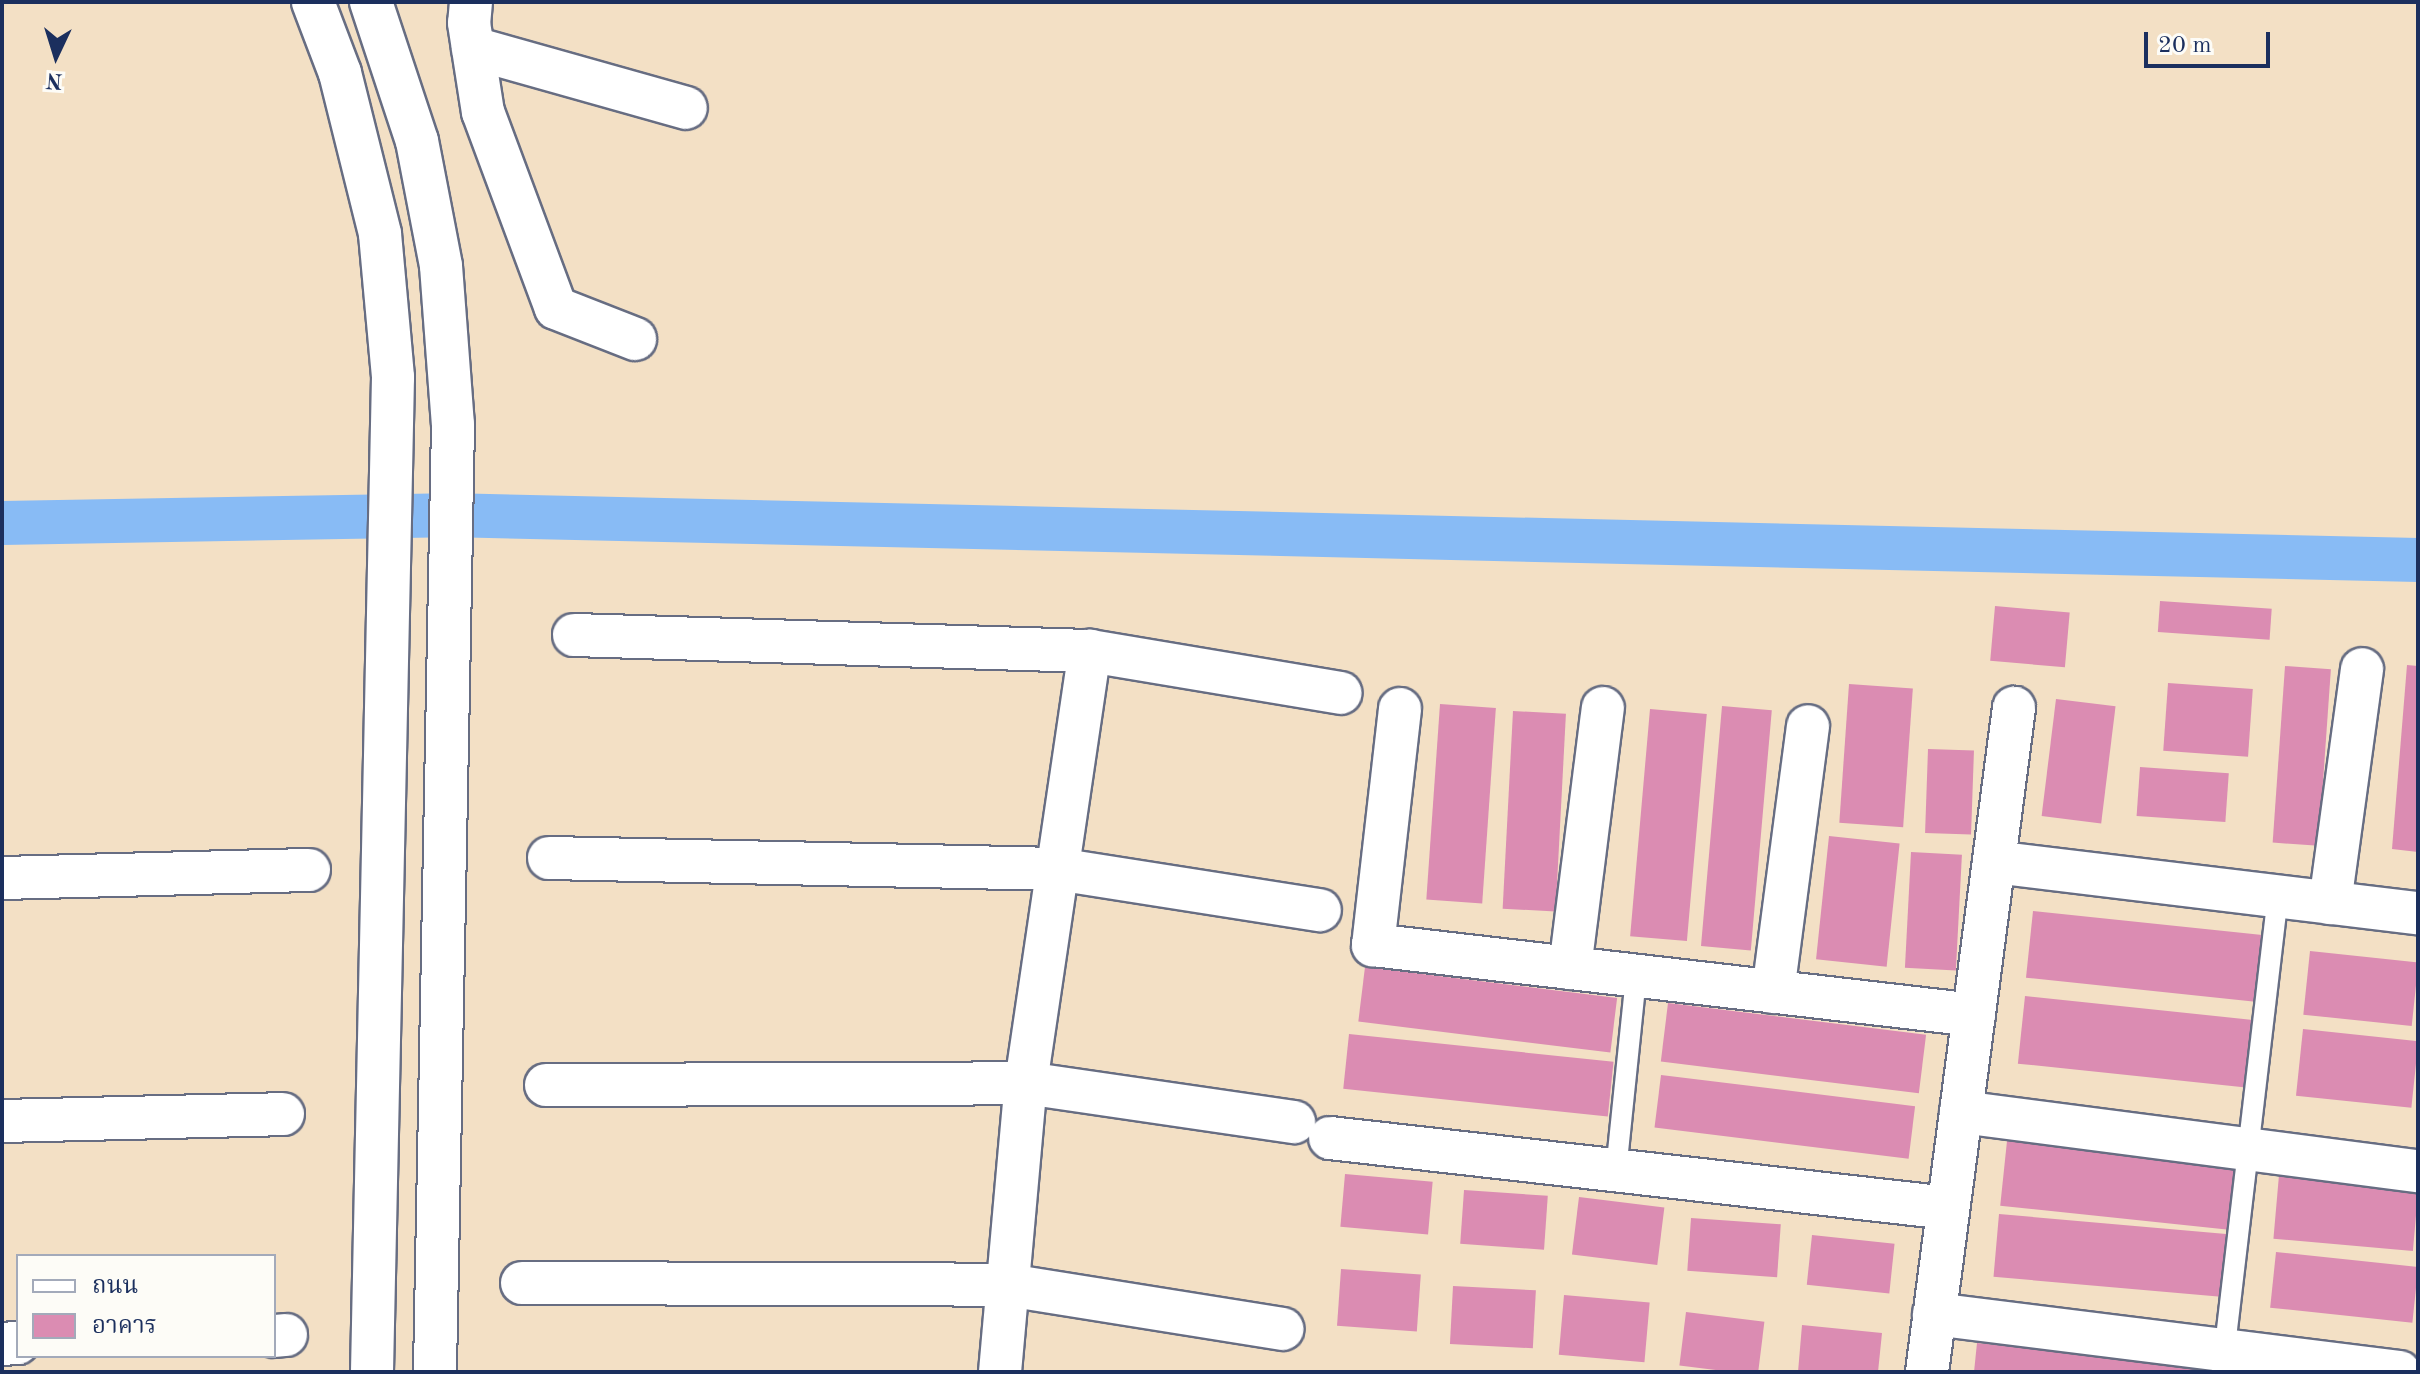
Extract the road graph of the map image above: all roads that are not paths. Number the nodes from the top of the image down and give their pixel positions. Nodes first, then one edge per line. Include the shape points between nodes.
1 (313, 2) edge
2 (371, 2) edge
3 (471, 2) edge
4 (473, 48) junction
5 (686, 108) dead end
6 (444, 304) junction
7 (387, 306) junction
8 (635, 339) dead end
9 (574, 635) dead end
10 (1090, 651) junction
11 (2362, 669) dead end
12 (386, 680) junction
13 (448, 682) junction
14 (1341, 693) dead end
15 (1603, 708) dead end
16 (2014, 708) dead end
17 (1400, 709) dead end
18 (1808, 726) dead end
19 (549, 858) dead end
20 (1994, 862) junction
21 (1057, 869) junction
22 (309, 870) dead end
23 (382, 875) junction
24 (2, 878) edge
25 (444, 878) junction
26 (2278, 896) junction
27 (2330, 903) junction
28 (1320, 910) dead end
29 (2418, 913) edge
30 (1570, 968) junction
31 (1636, 976) junction
32 (1773, 992) junction
33 (1974, 1015) junction
34 (1026, 1083) junction
35 (546, 1085) dead end
36 (1961, 1112) junction
37 (283, 1114) dead end
38 (2, 1121) edge
39 (2246, 1149) junction
40 (1616, 1171) junction
41 (2418, 1171) edge
42 (1948, 1208) junction
43 (522, 1283) dead end
44 (1008, 1285) junction
45 (1934, 1314) junction
46 (1283, 1329) dead end
47 (2223, 1361) edge
48 (372, 1372) edge
49 (435, 1372) edge
50 (1000, 1372) edge
51 (1927, 1372) edge
52 (2399, 1372) edge

1 - 7 street via 340,73 380,234
2 - 6 street via 417,141
3 - 4 street
4 - 5 street
4 - 8 street via 483,112 556,308
6 - 7 street
6 - 13 street via 453,424
7 - 12 street via 392,419
9 - 10 street
10 - 14 street
10 - 21 street
11 - 27 street
12 - 13 street
12 - 23 street
13 - 25 street
15 - 30 street
16 - 20 street
17 - 30 street via 1373,945
18 - 32 street
19 - 21 street
20 - 26 street
20 - 33 street
21 - 28 street
21 - 34 street
22 - 24 street
23 - 25 street
23 - 48 street
25 - 49 street
26 - 27 street
26 - 39 lane
27 - 29 street
30 - 31 street
31 - 32 street
31 - 40 lane
32 - 33 street
33 - 36 street
34 - 35 street
34 - 40 street via 1312,1130
34 - 44 street
36 - 39 street
36 - 42 street
37 - 38 street
39 - 41 street
39 - 47 lane
40 - 42 street
42 - 45 street
43 - 44 street
44 - 46 street
44 - 50 street
45 - 47 street
45 - 51 street
47 - 52 street

